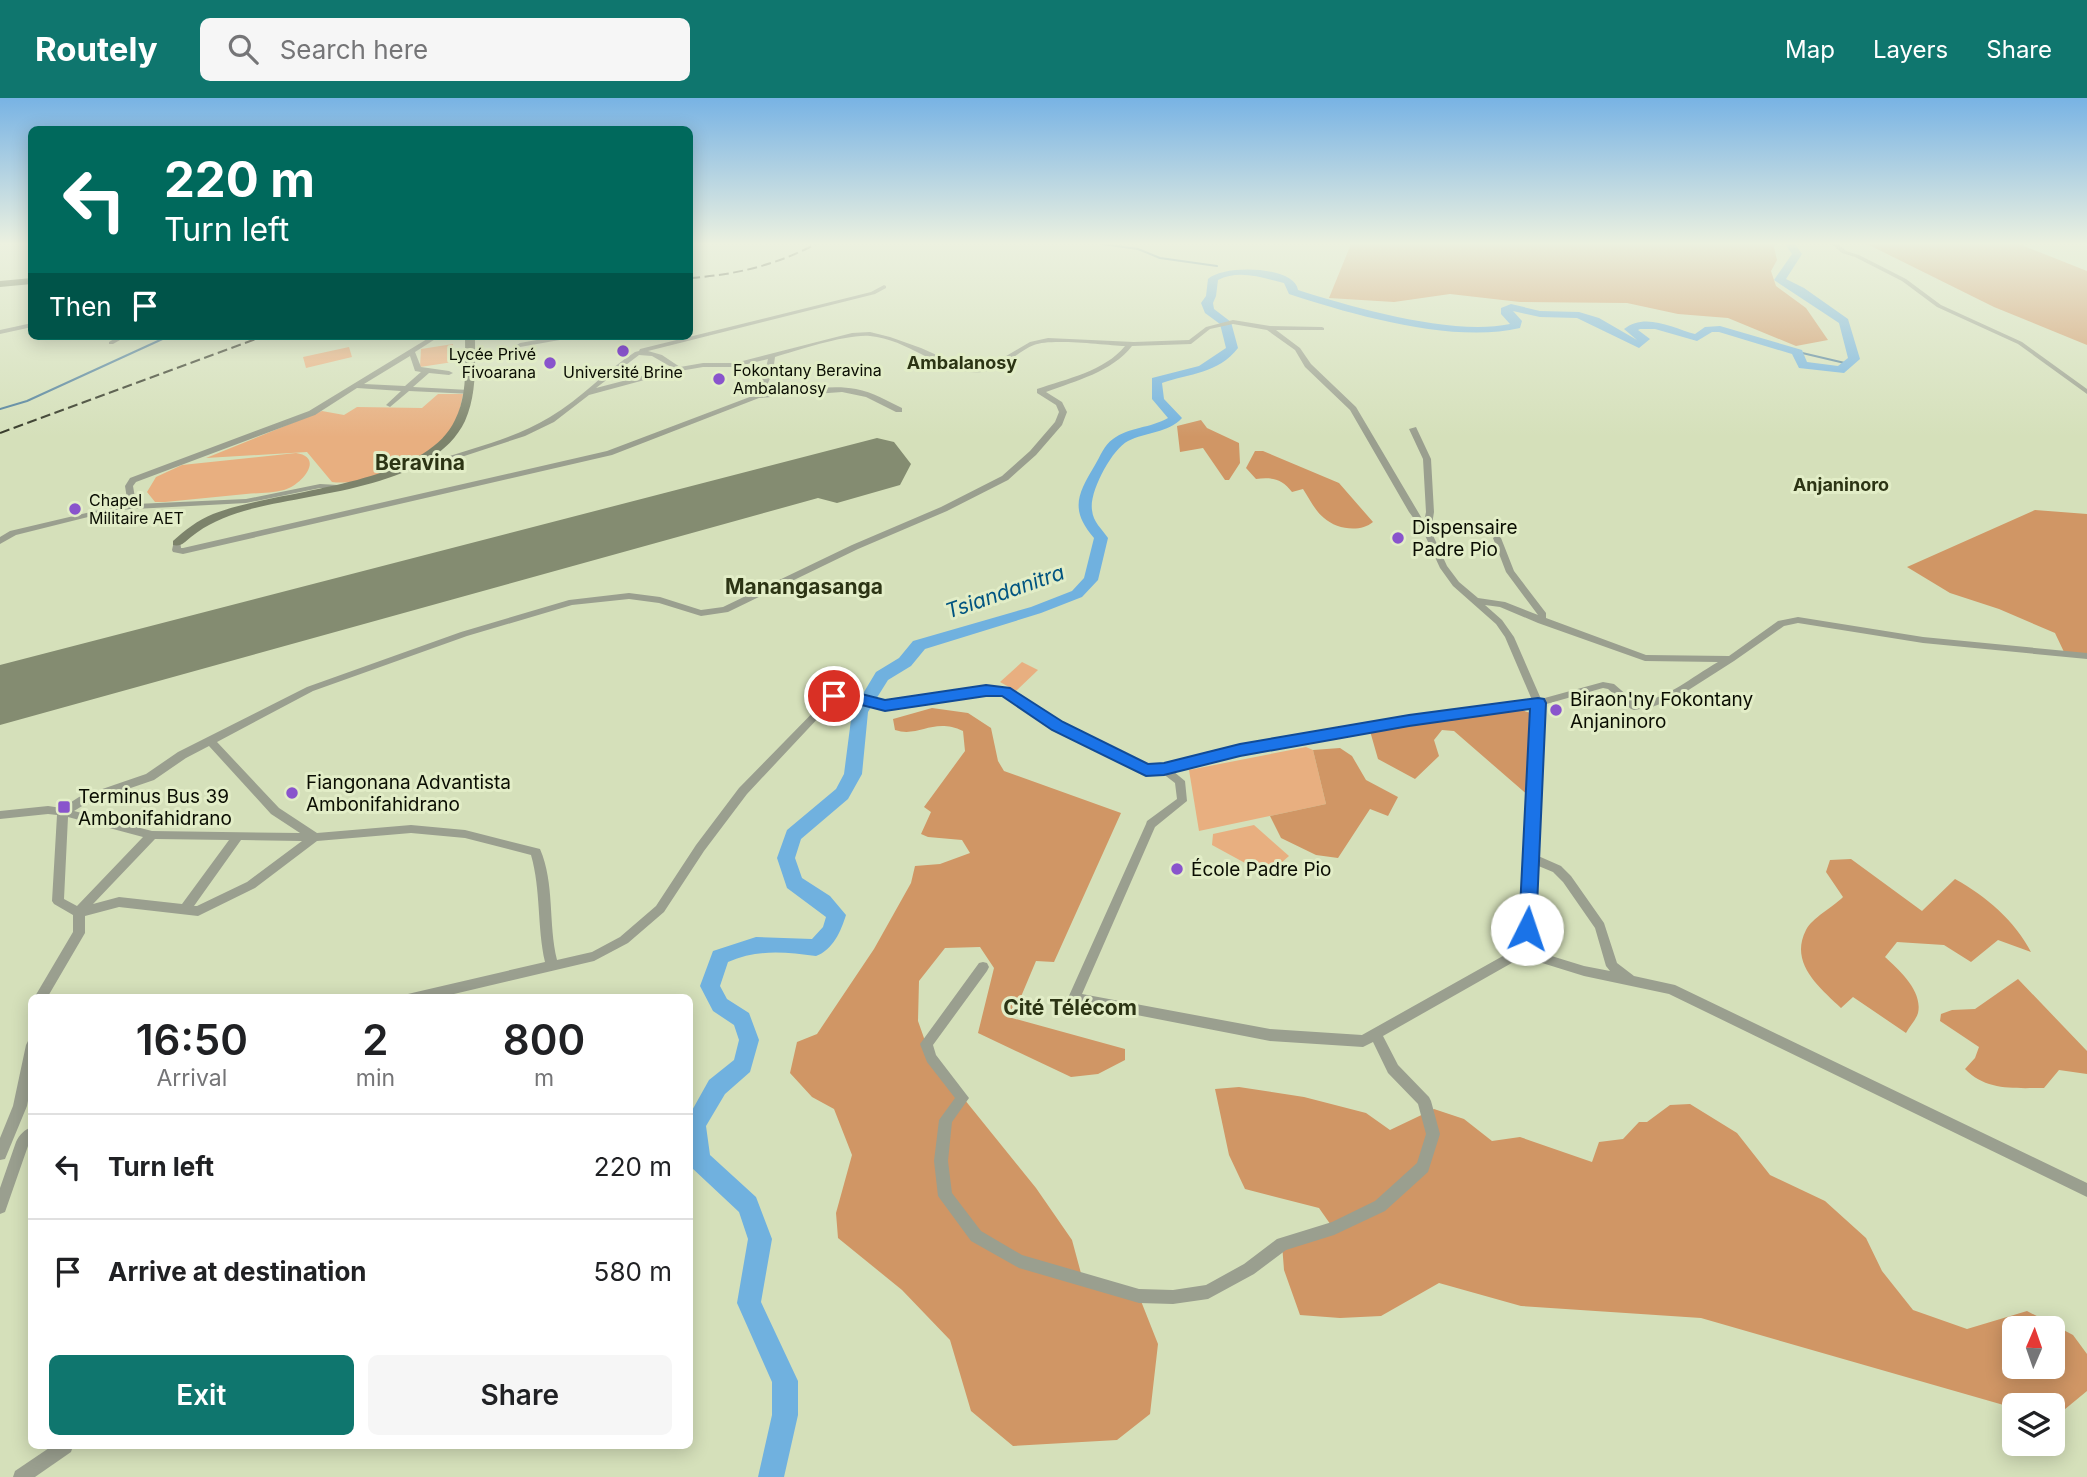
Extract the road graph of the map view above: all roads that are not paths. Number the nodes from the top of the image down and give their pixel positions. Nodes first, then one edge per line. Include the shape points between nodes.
1 (808, 308) edge
2 (1944, 308) edge
3 (28, 326) edge
4 (1269, 328) junction
5 (1322, 329) dead end
6 (0, 332) edge
7 (693, 336) edge
8 (117, 340) edge
9 (431, 340) edge
10 (470, 340) edge
11 (548, 340) edge
12 (675, 340) edge
13 (111, 343) dead end
14 (1131, 343) junction
15 (520, 345) dead end
16 (412, 353) junction
17 (637, 354) junction
18 (772, 356) junction
19 (679, 369) junction
20 (426, 370) junction
21 (449, 373) dead end
22 (356, 386) junction
23 (403, 390) junction
24 (469, 392) junction
25 (2087, 392) edge
26 (584, 394) junction
27 (758, 396) junction
28 (390, 405) dead end
29 (899, 410) dead end
30 (1413, 429) dead end
31 (423, 457) junction
32 (434, 463) junction
33 (396, 471) junction
34 (338, 487) junction
35 (132, 506) junction
36 (1413, 512) junction
37 (1430, 512) junction
38 (1427, 531) junction
39 (1497, 538) dead end
40 (0, 541) edge
41 (177, 543) joint
42 (1476, 601) junction
43 (1541, 621) junction
44 (2087, 656) edge
45 (1731, 659) junction
46 (1538, 703) junction
47 (211, 742) junction
48 (1164, 769) junction
49 (63, 812) junction
50 (0, 815) edge
51 (152, 835) junction
52 (238, 836) junction
53 (314, 836) junction
54 (1532, 858) junction
55 (184, 910) junction
56 (79, 913) junction
57 (1526, 953) junction
58 (552, 965) junction
59 (983, 967) dead end
60 (1634, 981) junction
61 (42, 994) edge
62 (429, 994) edge
63 (1376, 1034) junction
64 (28, 1065) edge
65 (28, 1137) edge
66 (0, 1154) edge
67 (2087, 1189) edge
68 (0, 1207) edge
69 (58, 1449) edge
70 (21, 1477) edge

1 - 7 street
2 - 25 street via 2020,343
3 - 6 street
4 - 5 street
4 - 14 street via 1233,322 1217,324 1191,342
4 - 36 street via 1298,349 1353,409
8 - 13 street
9 - 16 street
10 - 24 street
11 - 15 street
12 - 17 street
14 - 18 street via 1048,340 1032,343 982,370 964,369 870,334
14 - 47 street via 1127,351 1104,365 1040,391 1059,404 1063,412 1059,423 1005,478 725,610 701,613 629,596 572,602 464,634 310,689
16 - 20 street via 418,369
16 - 22 street
17 - 19 street via 655,354
17 - 26 street
18 - 19 street via 735,365
18 - 27 street
19 - 26 street
20 - 21 street
20 - 23 street
22 - 23 street
22 - 35 street via 312,413 133,480 129,486
23 - 24 street
23 - 28 street
24 - 31 street via 454,431
26 - 32 street via 527,433
27 - 29 street via 827,389 867,394
27 - 41 street via 609,453 183,551 176,550
30 - 37 street via 1427,459
31 - 32 street
31 - 33 street
32 - 33 street
33 - 34 street
34 - 35 street via 320,486 246,501
34 - 41 street via 216,516
35 - 40 street via 87,513 13,533
36 - 37 street
36 - 38 street
37 - 38 street
38 - 42 street via 1443,566
39 - 43 street via 1510,572 1543,615
42 - 43 street via 1502,604
42 - 46 street via 1509,637
43 - 45 street via 1645,657
44 - 45 street via 1923,640 1798,620 1781,623
45 - 46 street via 1654,705 1634,707 1611,686 1603,685
46 - 48 street via 1240,750
46 - 54 street
47 - 49 street via 150,777 83,800
47 - 53 street via 275,811
48 - 58 street via 1146,770 1133,764 1057,726 1005,691 885,705 834,696 743,791 660,909 624,940 594,956
48 - 63 street via 1180,781 1182,801 1151,824 1074,998 1270,1035 1363,1041
49 - 50 street
49 - 51 street
49 - 56 street via 58,901
51 - 52 street
51 - 56 street
52 - 53 street
52 - 55 street
53 - 55 street via 251,885 198,911
53 - 58 street via 411,829 465,834 536,852
54 - 57 street
54 - 60 street via 1567,879 1600,926 1612,966
55 - 56 street via 119,902
56 - 61 street via 79,933
57 - 60 street
57 - 63 street
58 - 62 street
59 - 63 street via 926,1044 930,1058 963,1098 946,1120 941,1161 945,1196 975,1236 1019,1261 1139,1296 1208,1292 1282,1244 1334,1228 1380,1206 1423,1167 1433,1134 1424,1101 1393,1069
60 - 67 street via 1671,989
64 - 66 street via 20,1106
65 - 68 street
69 - 70 street

